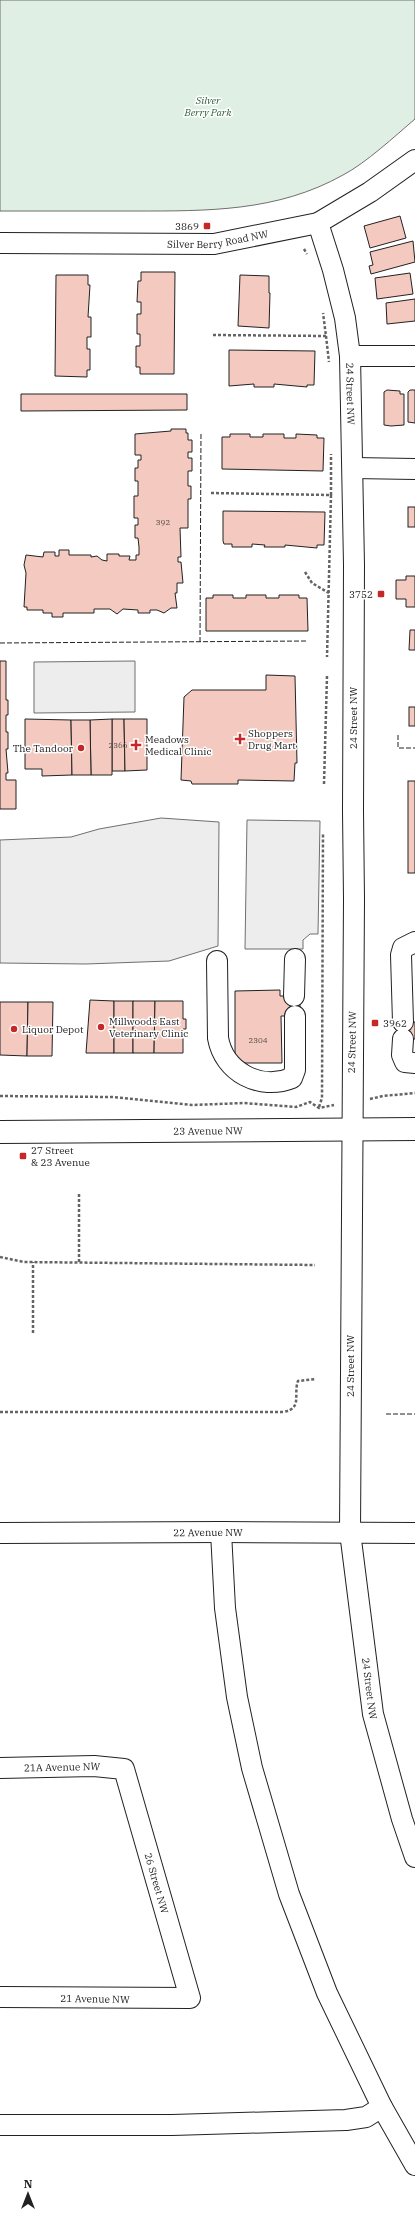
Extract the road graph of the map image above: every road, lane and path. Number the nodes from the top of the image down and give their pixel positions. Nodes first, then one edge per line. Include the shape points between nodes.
1 (415, 160) edge
2 (318, 223) junction
3 (0, 243) edge
4 (304, 249) dead end
5 (310, 261) dead end
6 (322, 307) dead end
7 (212, 336) dead end
8 (326, 336) junction
9 (350, 356) junction
10 (415, 356) edge
11 (330, 365) dead end
12 (331, 449) dead end
13 (353, 468) junction
14 (415, 469) edge
15 (211, 492) dead end
16 (331, 495) junction
17 (305, 572) dead end
18 (329, 593) junction
19 (327, 657) dead end
20 (327, 676) dead end
21 (324, 784) dead end
22 (323, 833) dead end
23 (415, 942) edge
24 (295, 959) dead end
25 (217, 960) dead end
26 (294, 996) dead end
27 (295, 1016) dead end
28 (415, 1063) edge
29 (415, 1093) edge
30 (0, 1096) edge
31 (380, 1097) dead end
32 (415, 1129) edge
33 (351, 1130) junction
34 (0, 1132) edge
35 (79, 1192) dead end
36 (0, 1258) edge
37 (33, 1262) junction
38 (79, 1262) junction
39 (316, 1265) dead end
40 (33, 1333) dead end
41 (316, 1379) dead end
42 (0, 1412) edge
43 (221, 1532) junction
44 (350, 1532) junction
45 (0, 1533) edge
46 (415, 1533) edge
47 (0, 1768) edge
48 (124, 1768) joint
49 (415, 1857) edge
50 (0, 1997) edge
51 (190, 1998) joint
52 (382, 2107) junction
53 (0, 2125) edge
54 (415, 2165) edge

1 - 2 street, Silver Berry Road NW via 370,192
2 - 3 street, Silver Berry Road NW via 214,244
2 - 9 street, 24 Street NW via 342,304
4 - 5 path
6 - 8 path
7 - 8 path
8 - 11 path
9 - 10 street
9 - 13 street, 24 Street NW
12 - 16 path
13 - 14 street
13 - 33 street, 24 Street NW via 354,899
15 - 16 path
16 - 18 path
17 - 18 path via 312,582
18 - 19 path
20 - 21 path
22 - 30 path via 322,1098 319,1108 310,1102 296,1107 244,1103 192,1105 112,1097
23 - 28 street via 403,948 402,955 402,1055 405,1062
24 - 26 street
25 - 27 street via 220,1050 242,1075 255,1080 292,1078 295,1070
29 - 31 path
32 - 33 main road, 23 Avenue NW
33 - 34 main road, 23 Avenue NW
33 - 44 street, 24 Street NW
35 - 38 path
36 - 37 path
37 - 38 path
37 - 40 path
38 - 39 path
41 - 42 path via 298,1381 296,1405 292,1410 283,1412
43 - 44 street, 22 Avenue NW
43 - 45 street, 22 Avenue NW
43 - 52 street via 225,1608 231,1658 252,1768 289,1894 327,1993
44 - 46 street, 22 Avenue NW
44 - 49 street, 24 Street NW via 373,1714
47 - 48 street, 21A Avenue NW
48 - 51 street, 26 Street NW
50 - 51 street, 21 Avenue NW
52 - 53 street via 366,2117 346,2120 172,2125
52 - 54 street

